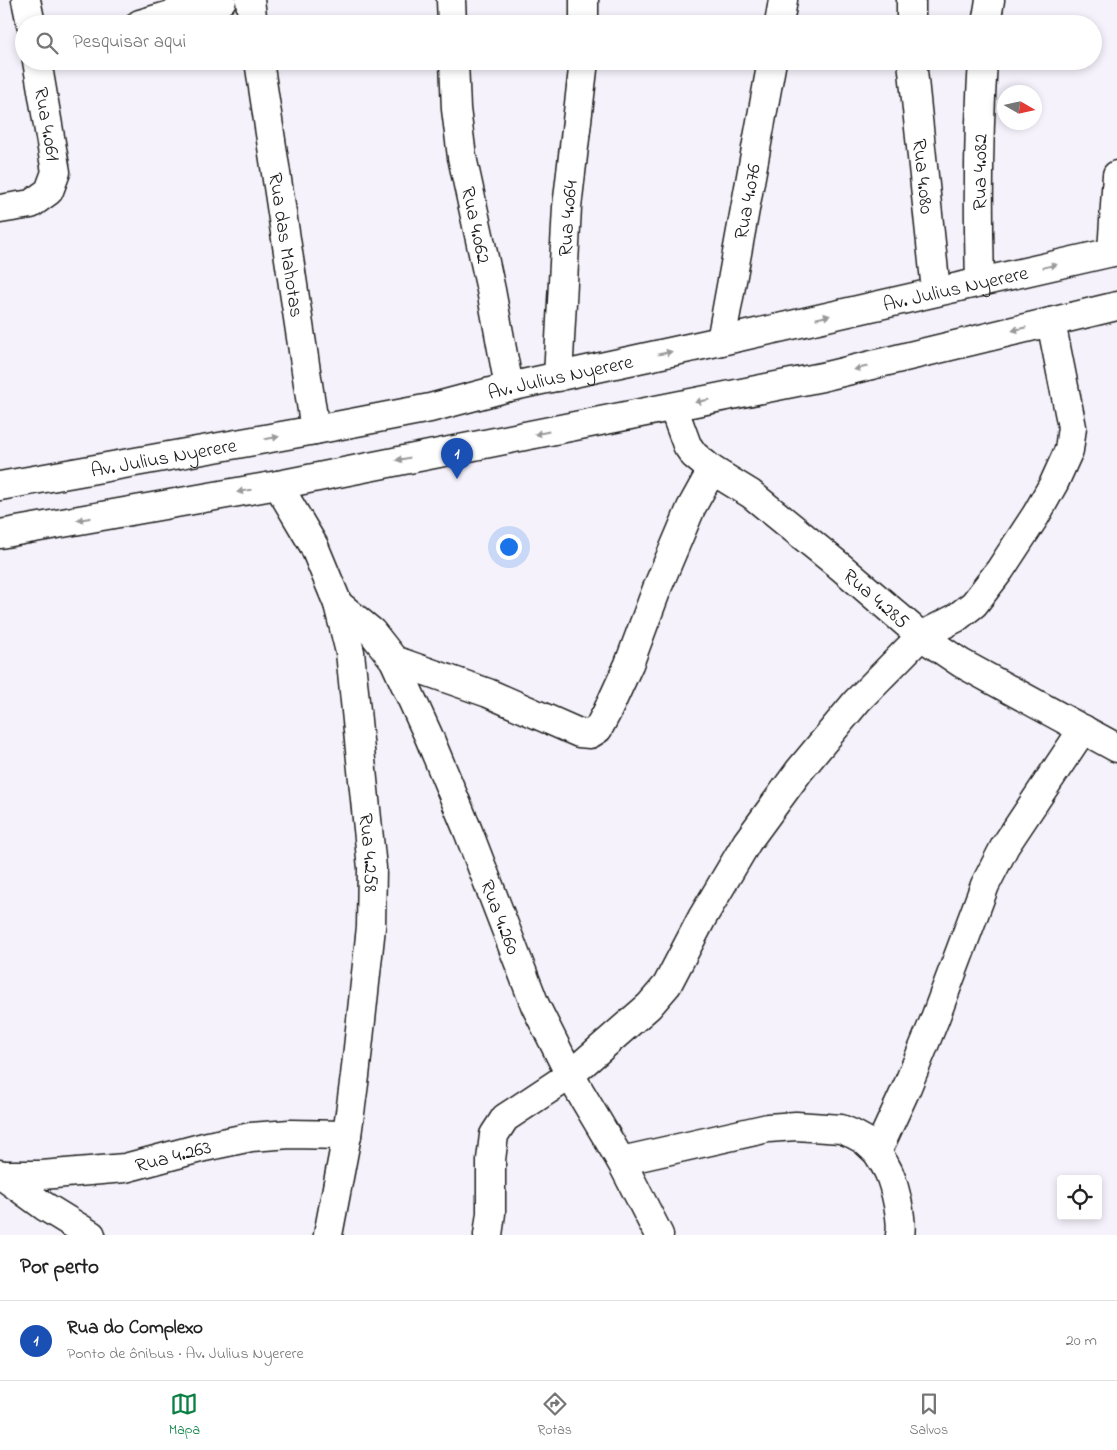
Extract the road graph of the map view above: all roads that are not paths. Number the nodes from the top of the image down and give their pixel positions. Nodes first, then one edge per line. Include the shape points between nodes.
1 (26, 0) edge
2 (222, 0) edge
3 (250, 0) edge
4 (451, 0) edge
5 (584, 0) edge
6 (783, 0) edge
7 (911, 0) edge
8 (990, 0) edge
9 (28, 15) edge
10 (171, 15) edge
11 (252, 15) edge
12 (452, 15) edge
13 (584, 15) edge
14 (780, 15) edge
15 (911, 15) edge
16 (988, 15) edge
17 (39, 70) edge
18 (260, 70) edge
19 (454, 70) edge
20 (583, 70) edge
21 (770, 70) edge
22 (913, 70) edge
23 (983, 70) edge
24 (1117, 175) edge
25 (0, 210) edge
26 (1114, 251) edge
27 (980, 282) junction
28 (936, 291) junction
29 (1117, 306) edge
30 (1051, 322) junction
31 (721, 341) junction
32 (558, 377) junction
33 (509, 387) junction
34 (672, 407) junction
35 (315, 430) junction
36 (712, 470) junction
37 (278, 484) junction
38 (0, 486) edge
39 (0, 534) edge
40 (338, 604) junction
41 (921, 636) junction
42 (394, 660) junction
43 (1082, 728) junction
44 (1117, 748) edge
45 (570, 1075) junction
46 (346, 1135) junction
47 (877, 1152) junction
48 (621, 1161) junction
49 (0, 1175) edge
50 (59, 1224) edge
51 (91, 1235) edge
52 (328, 1235) edge
53 (488, 1235) edge
54 (659, 1235) edge
55 (900, 1235) edge

1 - 9 street
2 - 10 street
3 - 11 street
4 - 12 street
5 - 13 street
6 - 14 street
7 - 15 street
8 - 16 street
17 - 25 street, Rua 4.061 via 56,172 49,191 31,204
18 - 35 street, Rua das Mahotas
19 - 33 street, Rua 4.062 via 462,157
20 - 32 street, Rua 4.064 via 566,208
21 - 31 street, Rua 4.076
22 - 28 street, Rua 4.080
23 - 27 street, Rua 4.082 via 978,207
24 - 26 street
27 -> 26 street, Av. Julius Nyerere
27 - 28 street, Av. Julius Nyerere
31 -> 28 street, Av. Julius Nyerere
29 - 30 street
30 -> 34 street via 822,377
30 - 41 street via 1072,427 1069,450 1036,516 974,604 956,618
32 -> 31 street, Av. Julius Nyerere
32 - 33 street, Av. Julius Nyerere
33 - 35 street, Av. Julius Nyerere via 430,408
34 - 36 street, Rua 4.285 via 687,445
34 -> 37 street
38 -> 35 street, Av. Julius Nyerere
36 - 41 street, Rua 4.285 via 751,494
36 - 42 street via 691,508 607,712 598,729 590,734 579,733 488,693
37 -> 39 street
37 - 40 street, Rua 4.258 via 314,546
40 - 42 street, Rua 4.260 via 372,632
40 - 46 street, Rua 4.258 via 350,652 372,868 371,927
41 - 43 street, Rua 4.285 via 961,663
41 - 45 street via 857,701 799,771 747,842 667,985 649,1006
42 - 45 street, Rua 4.260 via 468,831 535,1005
43 - 44 street, Rua 4.285
43 - 47 street via 1004,846 985,885 934,1021
45 - 48 street, Rua 4.260
45 - 53 street via 505,1118 494,1135
46 - 49 street, Rua 4.263 via 251,1137 125,1168
46 - 52 street, Rua 4.258
47 - 48 street via 864,1140 841,1129 796,1126 768,1128
47 - 55 street via 889,1173 896,1196
48 - 54 street, Rua 4.260
49 - 50 street via 44,1206
50 - 51 street

